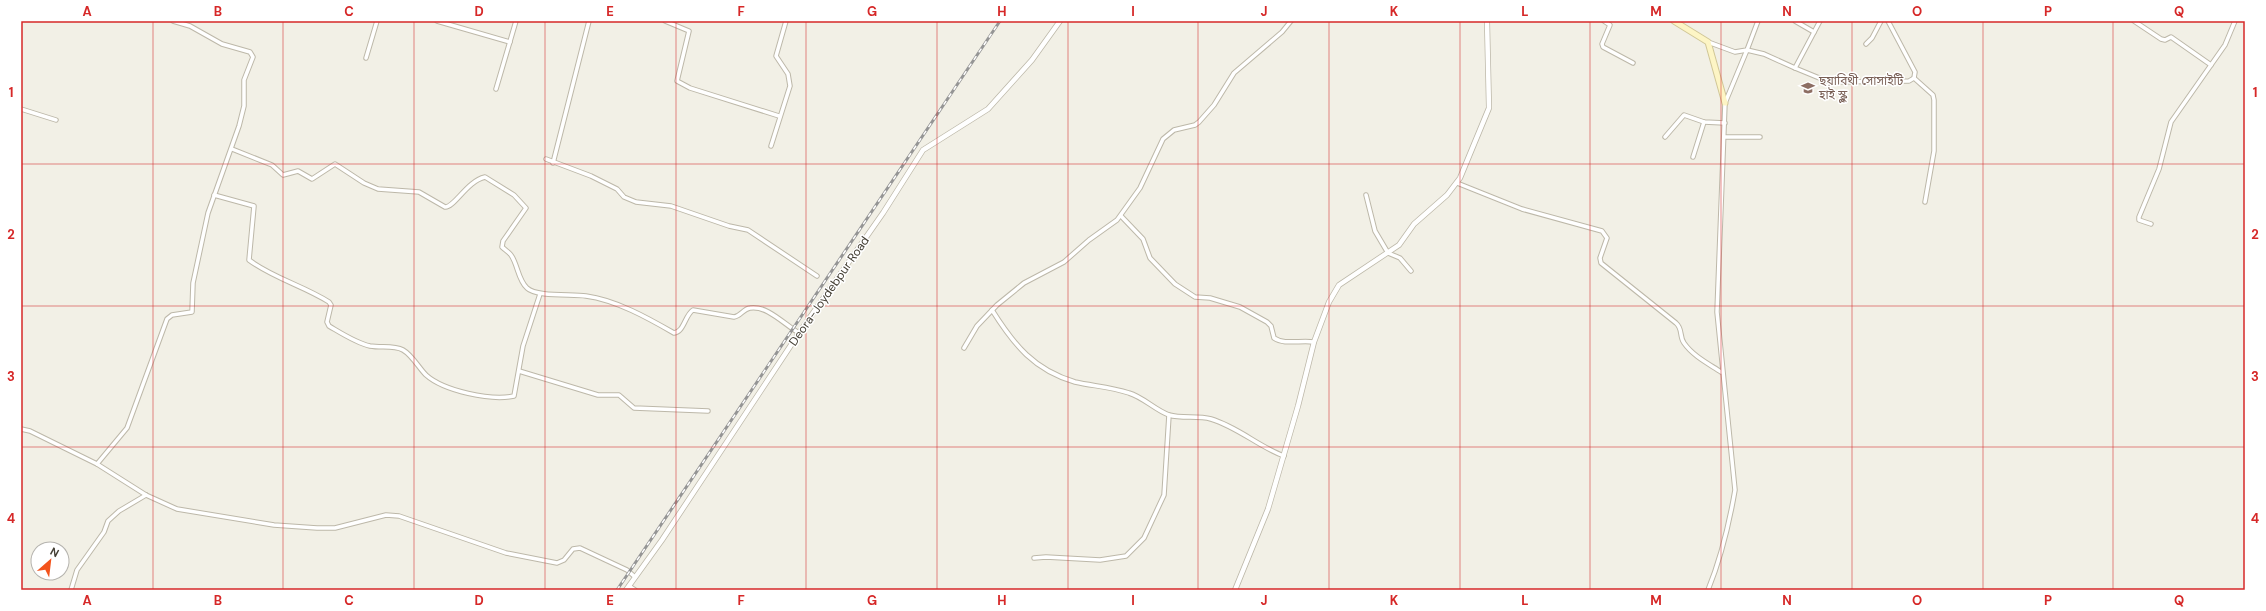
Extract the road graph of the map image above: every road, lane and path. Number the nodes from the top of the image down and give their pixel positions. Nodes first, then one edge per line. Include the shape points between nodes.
1 (172, 21) edge
2 (377, 21) edge
3 (437, 21) edge
4 (516, 21) edge
5 (589, 21) edge
6 (665, 21) edge
7 (786, 21) edge
8 (1060, 21) edge
9 (1291, 21) edge
10 (1487, 21) edge
11 (1604, 21) edge
12 (1674, 21) edge
13 (1758, 21) edge
14 (1796, 21) edge
15 (1820, 21) edge
16 (1880, 21) edge
17 (1888, 21) edge
18 (2134, 21) edge
19 (2235, 21) edge
20 (1814, 32) junction
21 (510, 42) junction
22 (1708, 42) junction
23 (1866, 44) dead end
24 (1747, 50) junction
25 (366, 58) dead end
26 (1633, 64) dead end
27 (2211, 65) junction
28 (1795, 68) junction
29 (1914, 78) junction
30 (496, 89) dead end
31 (1725, 103) junction
32 (21, 109) edge
33 (779, 116) junction
34 (56, 120) dead end
35 (1704, 122) junction
36 (1724, 123) junction
37 (1665, 136) dead end
38 (1724, 137) junction
39 (1760, 137) dead end
40 (771, 146) dead end
41 (232, 149) junction
42 (1693, 157) dead end
43 (546, 159) dead end
44 (553, 163) junction
45 (1457, 183) junction
46 (214, 195) junction
47 (1366, 195) dead end
48 (1925, 202) dead end
49 (1121, 216) junction
50 (2151, 224) dead end
51 (1388, 253) junction
52 (1411, 271) dead end
53 (818, 276) dead end
54 (540, 294) junction
55 (992, 310) junction
56 (799, 333) junction
57 (1314, 342) junction
58 (964, 348) dead end
59 (519, 371) junction
60 (1722, 372) junction
61 (708, 411) dead end
62 (1169, 415) junction
63 (21, 429) edge
64 (1284, 456) junction
65 (97, 464) junction
66 (146, 495) junction
67 (1034, 558) dead end
68 (635, 577) junction
69 (627, 588) edge
70 (71, 590) edge
71 (635, 590) edge
72 (1235, 590) edge
73 (1708, 590) edge

1 - 41 street via 190,26 222,44 253,54 244,80 244,106
2 - 25 street
3 - 21 street
4 - 21 street
5 - 44 street
6 - 33 street via 689,31 678,81 690,88
7 - 33 street via 776,56 788,74 790,86
8 - 56 street, Deora-Joydebpur Road via 1032,60 988,109 923,150 884,213
9 - 49 street via 1282,32 1234,73 1214,105 1199,122 1174,130 1163,139 1142,183
10 - 45 street via 1489,108
11 - 26 street via 1609,23 1610,27 1602,45
12 - 22 main road
13 - 24 street
14 - 20 street
15 - 20 street
16 - 23 street via 1872,38
17 - 29 street via 1910,60 1915,72
18 - 27 street via 2161,39 2171,37
19 - 27 street via 2225,45
20 - 28 street
21 - 30 street
22 - 24 street via 1735,52
22 - 31 main road
24 - 28 street via 1764,54
24 - 31 street
27 - 50 street via 2171,122 2159,169 2139,217 2139,220
28 - 29 street via 1829,82 1909,81
29 - 48 street via 1933,95 1934,100 1934,151
31 - 36 street
32 - 34 street
33 - 40 street
35 - 36 street
35 - 37 street via 1684,115
35 - 42 street
36 - 38 street
38 - 39 street
38 - 60 street via 1717,312
41 - 46 street
41 - 54 street via 272,165 283,175 298,171 312,179 335,164 378,189 419,192 445,207 451,206 470,184 480,178 488,179 514,195 526,208 503,241 502,247 512,256 526,288
43 - 44 street
44 - 53 street via 591,176 636,202 671,206 748,230
45 - 51 street
45 - 60 street via 1522,209 1602,231 1607,238 1600,258 1601,263 1681,327 1684,344 1696,356
46 - 59 street via 254,206 249,260 257,267 310,290 329,302 331,305 328,324 340,334 369,346 402,350 434,381 469,393 514,396
46 - 65 street via 194,283 192,312 172,315 168,319 127,428
47 - 51 street via 1375,230
49 - 55 street via 1064,262 1024,283
49 - 57 street via 1142,239 1150,258 1176,284 1195,297 1210,298 1240,307 1267,322 1271,326 1274,338 1280,342
51 - 52 street via 1400,258
51 - 57 street via 1339,285 1329,302
54 - 56 street via 589,296 634,312 674,333 693,310 734,317 748,308 755,308 769,313
54 - 59 street via 523,346
55 - 58 street via 977,326
55 - 62 street via 1010,338 1033,363 1075,382 1131,393
56 - 68 street, Deora-Joydebpur Road
57 - 64 street
59 - 61 street via 598,395 619,395 634,408
60 - 73 street via 1735,490 1717,567
62 - 64 street via 1212,419 1242,433 1269,451
62 - 67 street via 1164,495 1144,538 1126,556 1100,560
63 - 65 street
64 - 72 street via 1268,509
65 - 66 street
66 - 68 street via 177,509 274,525 335,528 386,515 399,516 506,553 557,563 564,560 573,549 580,548 627,570
66 - 70 street via 119,511 108,521 104,532 77,570
68 - 69 street, Deora-Joydebpur Road
69 - 71 street

